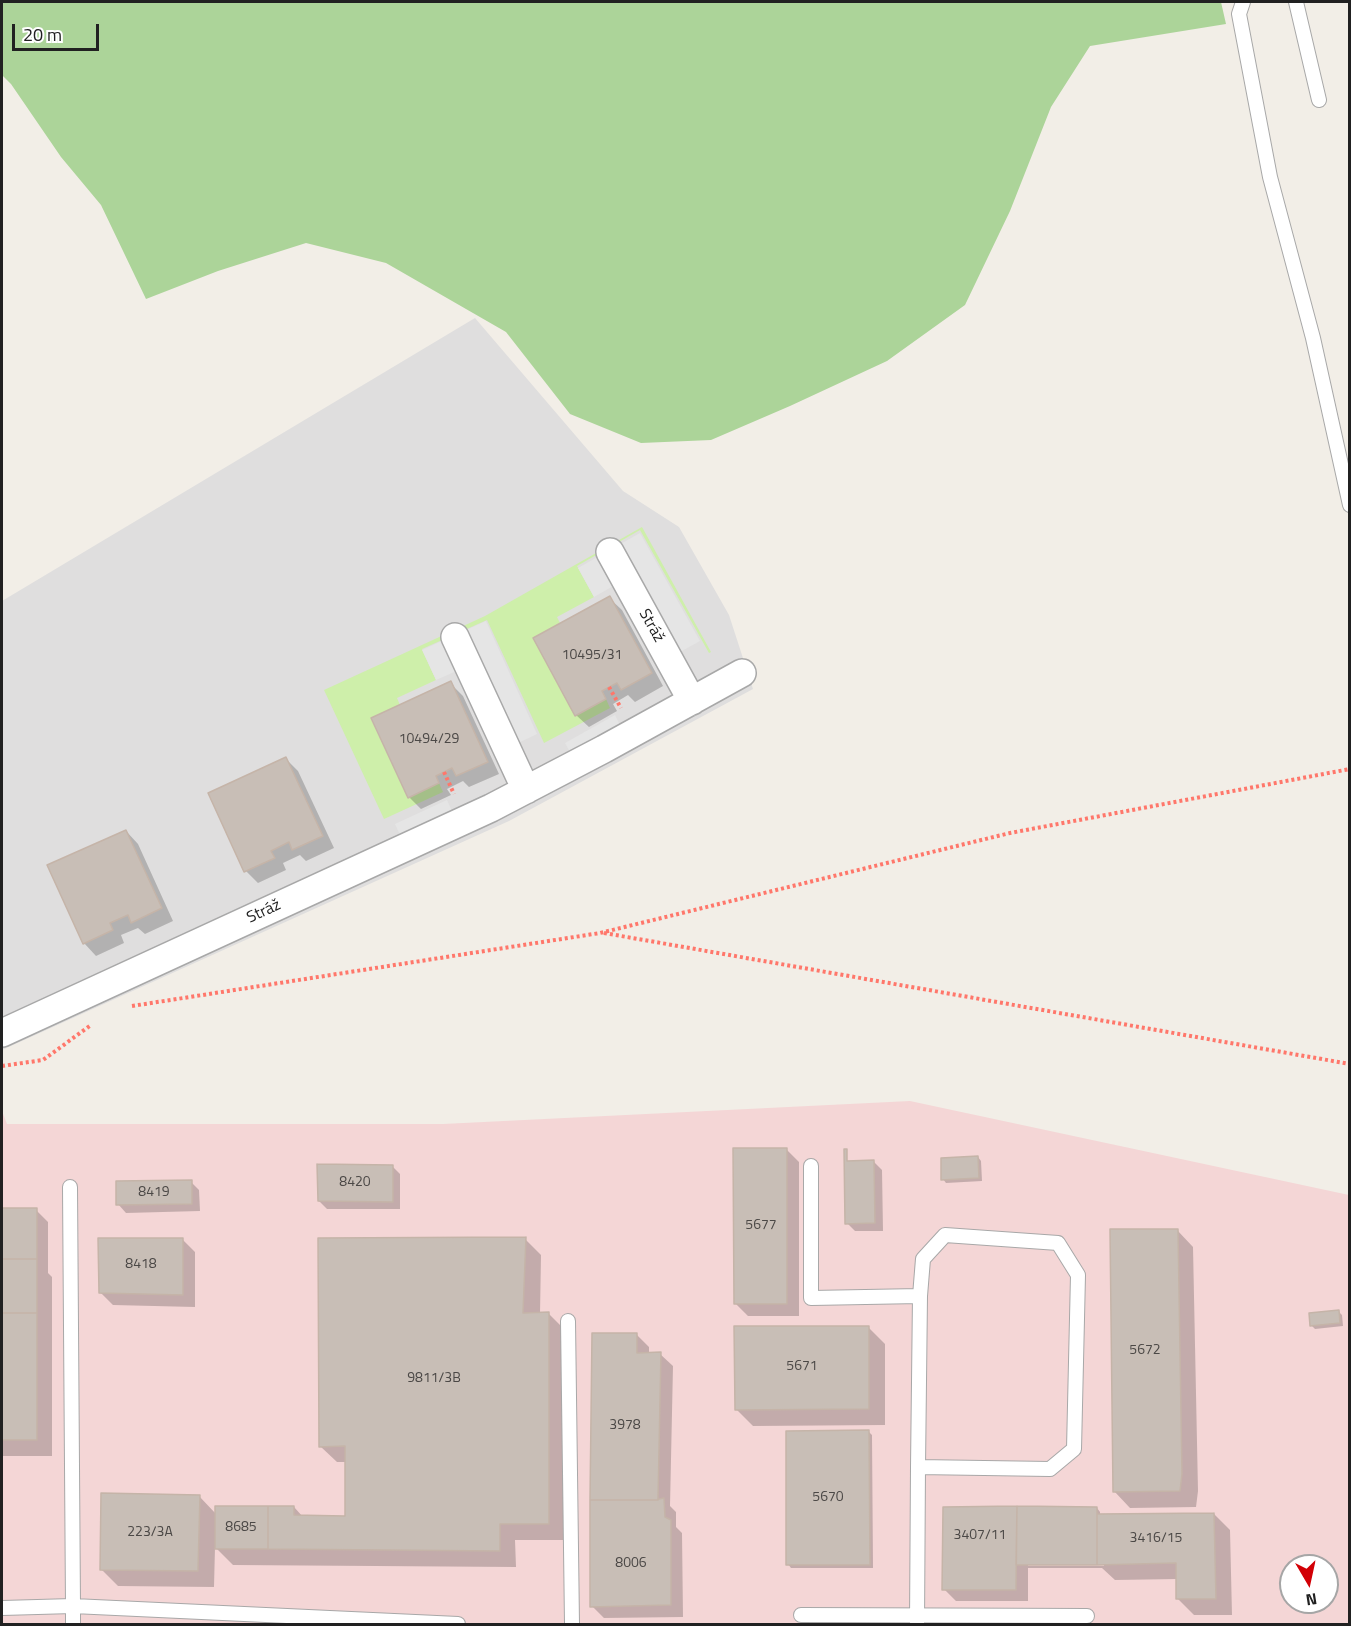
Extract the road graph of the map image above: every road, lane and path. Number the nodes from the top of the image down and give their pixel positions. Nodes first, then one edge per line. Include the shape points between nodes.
1 (1296, 2) edge
2 (1239, 6) edge
3 (1319, 99) dead end
4 (1350, 505) edge
5 (610, 552) dead end
6 (455, 637) dead end
7 (742, 673) dead end
8 (609, 687) dead end
9 (692, 700) junction
10 (624, 713) dead end
11 (1350, 769) edge
12 (444, 772) dead end
13 (526, 790) junction
14 (457, 799) dead end
15 (600, 933) junction
16 (125, 1007) dead end
17 (96, 1022) dead end
18 (2, 1033) edge
19 (1350, 1064) edge
20 (2, 1066) edge
21 (811, 1166) dead end
22 (70, 1187) dead end
23 (920, 1296) junction
24 (568, 1321) dead end
25 (918, 1467) junction
26 (73, 1606) junction
27 (2, 1608) edge
28 (801, 1615) dead end
29 (1087, 1616) dead end
30 (917, 1621) edge
31 (73, 1624) edge
32 (458, 1624) edge
33 (572, 1624) edge

1 - 3 lane
2 - 4 lane via 1270,177 1313,338
5 - 9 street, Stráž
6 - 13 street
7 - 9 street, Stráž
8 - 10 path
9 - 13 street, Stráž
11 - 15 path via 1010,833
12 - 14 path
13 - 18 street, Stráž
15 - 16 path
15 - 19 path
17 - 20 path via 43,1060
21 - 23 lane via 811,1298
22 - 26 lane
23 - 25 lane
23 - 25 lane via 923,1258 945,1234 1058,1243 1078,1275 1074,1449 1050,1469
24 - 33 lane
25 - 30 lane
26 - 27 lane
26 - 31 lane
26 - 32 lane
28 - 30 lane
29 - 30 lane

